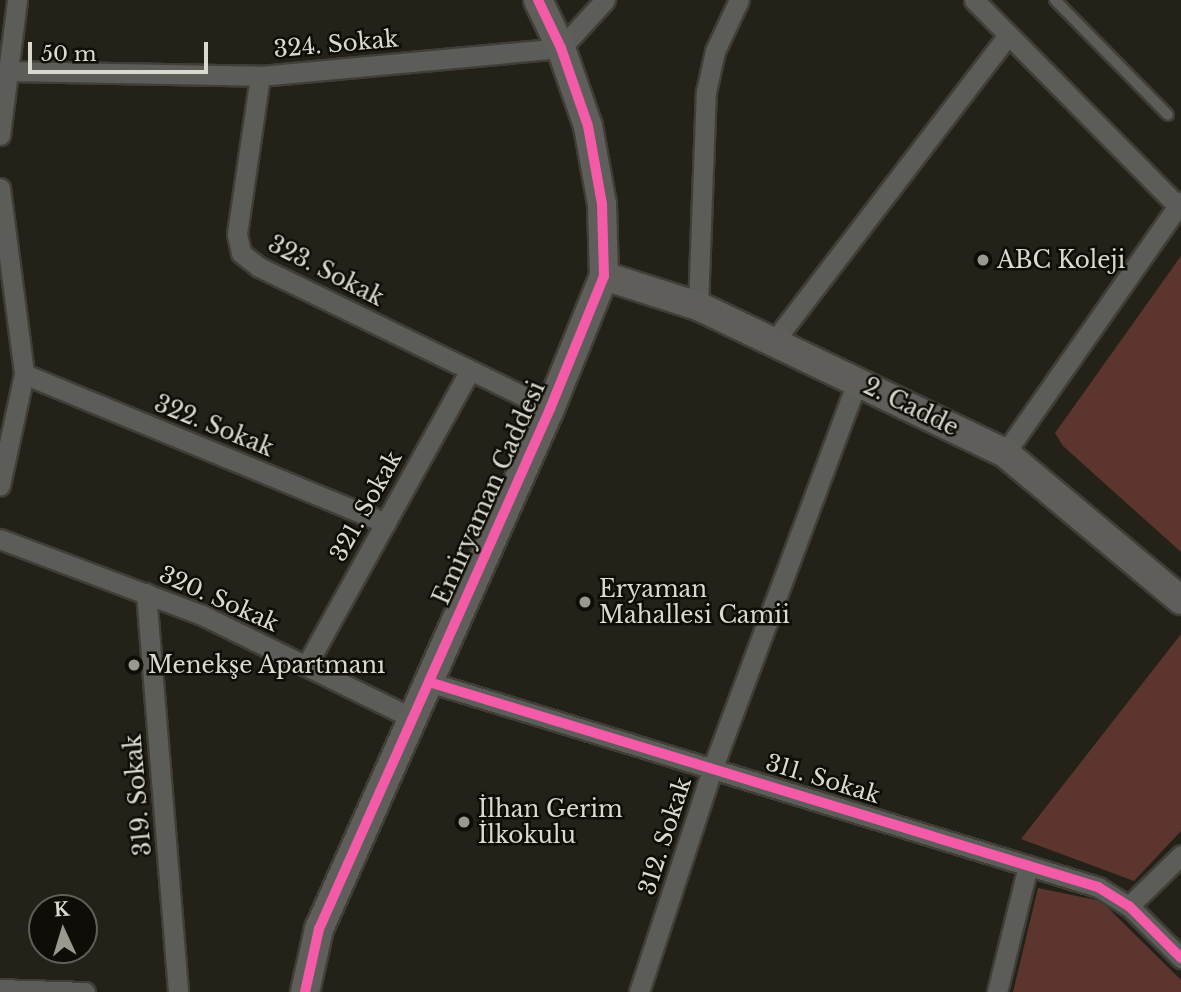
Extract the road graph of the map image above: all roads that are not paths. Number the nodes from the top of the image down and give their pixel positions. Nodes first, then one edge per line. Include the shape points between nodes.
1 (17, 0) edge
2 (538, 0) edge
3 (605, 0) edge
4 (739, 0) edge
5 (974, 0) edge
6 (1055, 0) edge
7 (1007, 37) junction
8 (561, 48) junction
9 (8, 71) junction
10 (260, 76) junction
11 (1168, 115) dead end
12 (0, 135) edge
13 (0, 188) edge
14 (1180, 206) edge
15 (604, 276) junction
16 (698, 306) junction
17 (775, 340) junction
18 (470, 370) junction
19 (24, 374) junction
20 (857, 382) junction
21 (550, 409) junction
22 (1005, 453) junction
23 (0, 485) edge
24 (385, 523) junction
25 (0, 539) edge
26 (146, 593) junction
27 (1181, 600) edge
28 (306, 666) junction
29 (429, 682) junction
30 (412, 718) junction
31 (713, 767) junction
32 (1181, 855) edge
33 (1028, 866) junction
34 (1129, 906) junction
35 (1181, 958) edge
36 (0, 989) edge
37 (85, 992) edge
38 (178, 992) edge
39 (305, 992) edge
40 (639, 992) edge
41 (997, 992) edge

1 - 9 street
2 - 8 street, Emiryaman Caddesi
3 - 8 street
4 - 16 street via 715,51 706,92
5 - 7 street
6 - 11 lane
7 - 14 street
7 - 17 street
8 - 10 street, 324. Sokak
8 - 15 street, Emiryaman Caddesi via 588,126 602,204
9 - 10 street, 324. Sokak
9 - 12 street
10 - 18 street, 323. Sokak via 237,234 241,253 260,267
13 - 19 street
14 - 22 street
15 - 16 street, 2. Cadde
15 - 21 street, Emiryaman Caddesi
16 - 17 street, 2. Cadde
17 - 20 street, 2. Cadde
18 - 21 street, 323. Sokak
18 - 24 street, 321. Sokak
19 - 23 street
19 - 24 street, 322. Sokak
20 - 22 street, 2. Cadde
20 - 31 street, 312. Sokak
21 - 29 street, Emiryaman Caddesi
22 - 27 street, 2. Cadde
24 - 28 street, 321. Sokak
25 - 26 street, 320. Sokak
26 - 28 street, 320. Sokak
26 - 38 street, 319. Sokak
28 - 30 street, 320. Sokak
29 - 30 street, Emiryaman Caddesi
29 - 31 street, 311. Sokak
30 - 39 street, Emiryaman Caddesi via 319,929
31 - 33 street, 311. Sokak
31 - 40 street, 312. Sokak
32 - 34 street
33 - 34 street, 311. Sokak via 1098,887
33 - 41 street
34 - 35 street, 311. Sokak
36 - 37 street

